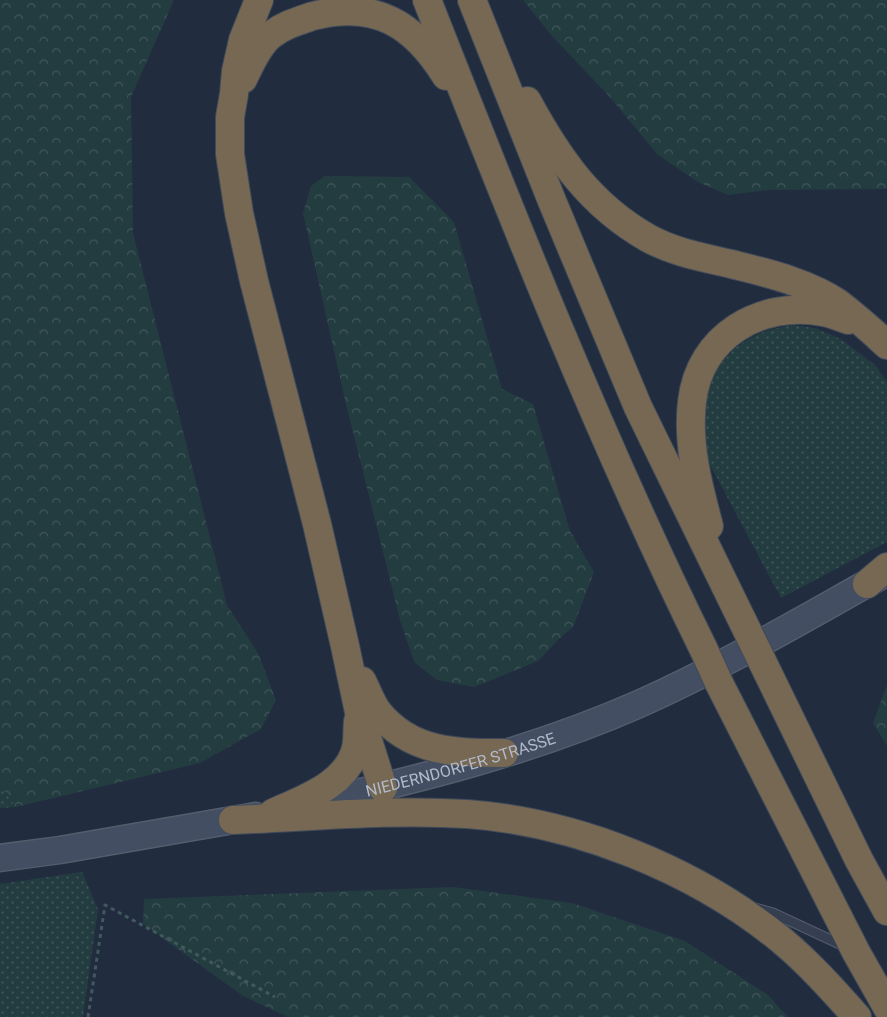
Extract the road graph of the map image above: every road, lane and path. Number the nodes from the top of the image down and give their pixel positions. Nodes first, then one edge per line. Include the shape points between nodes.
1 (259, 0) edge
2 (427, 0) edge
3 (472, 0) edge
4 (234, 94) junction
5 (487, 151) junction
6 (866, 326) junction
7 (887, 346) edge
8 (880, 574) edge
9 (726, 590) junction
10 (345, 646) junction
11 (359, 712) junction
12 (504, 753) junction
13 (383, 788) junction
14 (272, 813) junction
15 (233, 820) junction
16 (0, 858) edge
17 (719, 896) junction
18 (887, 911) edge
19 (856, 952) junction
20 (275, 997) dead end
21 (887, 1007) edge
22 (88, 1017) edge
23 (857, 1017) edge

1 - 4 highway via 243,40
2 - 5 highway
3 - 6 highway via 559,156 582,185 612,214 650,238 690,255 806,287 837,303
3 - 9 highway via 638,407
4 - 5 highway via 253,58 270,35 294,22 330,11 362,10 404,27 424,46 457,94
4 - 10 highway via 230,154 238,213
5 - 19 highway, bridge via 667,575
6 - 7 highway
6 - 9 highway via 824,312 772,312 731,331 710,353 696,382 692,400 691,446 696,479
8 - 12 main road, NIEDERNDORFER STRASSE via 683,684
9 - 18 highway, bridge
10 - 11 highway
10 - 12 highway via 377,711 394,728 444,751
11 - 13 highway
11 - 14 highway via 356,748 340,775 314,794
12 - 13 main road, NIEDERNDORFER STRASSE
13 - 14 main road, NIEDERNDORFER STRASSE
14 - 15 main road, NIEDERNDORFER STRASSE
15 - 16 main road, NIEDERNDORFER STRASSE
15 - 17 highway via 398,812 468,814 528,822 596,841 664,868
17 - 19 lane via 773,913
17 - 23 highway via 780,939
19 - 21 highway
20 - 22 path via 105,905

